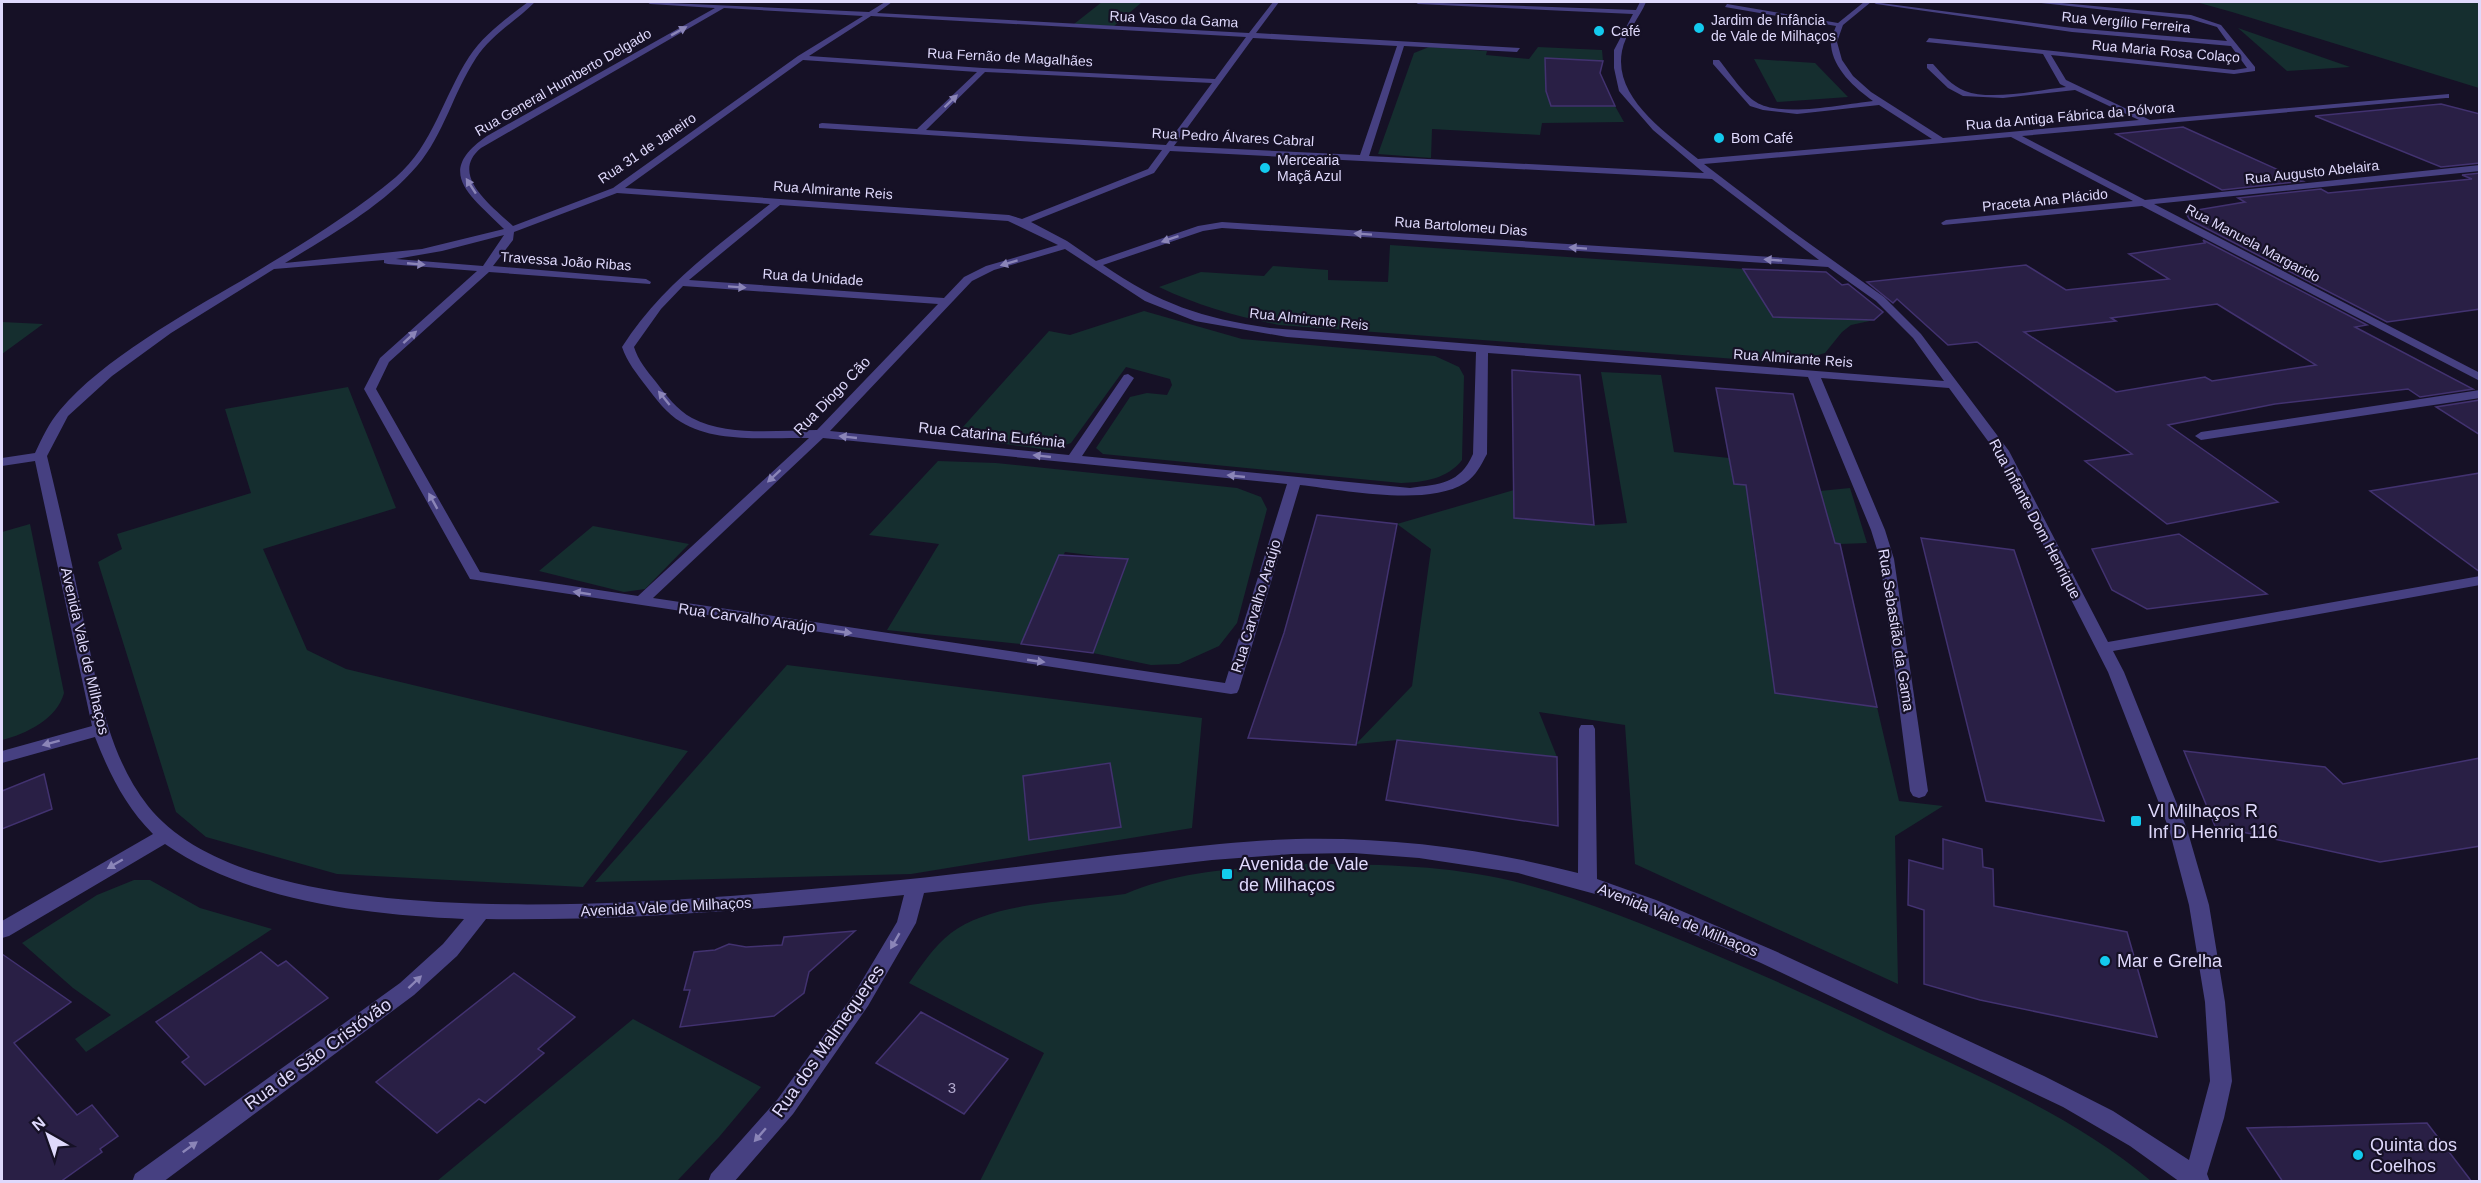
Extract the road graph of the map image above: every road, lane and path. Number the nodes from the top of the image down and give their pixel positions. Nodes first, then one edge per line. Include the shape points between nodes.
1 (532, 2) edge
2 (650, 2) edge
3 (889, 2) edge
4 (1276, 2) edge
5 (1418, 2) edge
6 (1642, 2) edge
7 (1868, 2) edge
8 (1875, 2) edge
9 (2034, 2) edge
10 (723, 6) junction
11 (1727, 6) dead end
12 (1638, 12) junction
13 (867, 14) junction
14 (1839, 25) junction
15 (1252, 35) junction
16 (1929, 40) dead end
17 (1401, 43) junction
18 (2232, 44) junction
19 (1517, 50) dead end
20 (2046, 53) junction
21 (801, 58) junction
22 (1716, 62) dead end
23 (1930, 66) dead end
24 (983, 70) junction
25 (1217, 81) junction
26 (2075, 88) junction
27 (2446, 96) dead end
28 (1878, 103) junction
29 (2149, 122) junction
30 (822, 126) dead end
31 (919, 132) junction
32 (2013, 134) junction
33 (1942, 141) junction
34 (1167, 148) junction
35 (1364, 158) junction
36 (1695, 162) junction
37 (2480, 168) edge
38 (1714, 176) junction
39 (616, 190) junction
40 (779, 201) junction
41 (2147, 203) junction
42 (1023, 222) junction
43 (1946, 223) dead end
44 (510, 229) junction
45 (1065, 246) junction
46 (358, 259) junction
47 (1831, 264) junction
48 (1094, 265) junction
49 (271, 268) junction
50 (485, 270) junction
51 (646, 282) dead end
52 (679, 284) junction
53 (945, 302) junction
54 (1482, 349) junction
55 (1813, 374) junction
56 (1128, 378) dead end
57 (2480, 378) edge
58 (1954, 385) junction
59 (2480, 394) edge
60 (820, 434) junction
61 (2201, 436) dead end
62 (40, 456) junction
63 (1073, 459) junction
64 (2, 462) edge
65 (1294, 481) junction
66 (2480, 580) edge
67 (640, 602) junction
68 (2103, 648) junction
69 (101, 729) junction
70 (1587, 729) dead end
71 (2, 756) edge
72 (1919, 791) dead end
73 (166, 835) junction
74 (1587, 883) junction
75 (916, 887) junction
76 (480, 913) junction
77 (2, 930) edge
78 (2197, 1179) edge
79 (143, 1182) edge
80 (719, 1182) edge

1 - 49 street via 475,54 429,145 404,174 351,216
2 - 10 street, Rua Vasco da Gama
3 - 13 street, Rua 31 de Janeiro
4 - 15 street
5 - 12 street
6 - 12 street, Rua Infante Dom Henrique
7 - 14 street
8 - 18 street, Rua Vergílio Ferreira via 2072,30
9 - 18 street via 2202,20 2219,26
10 - 13 street, Rua Vasco da Gama
44 -> 10 street, Rua General Humberto Delgado via 482,203 465,176 463,166 474,149
11 - 14 street
12 - 36 street, Rua Infante Dom Henrique via 1618,50 1623,91 1656,128
13 - 15 street, Rua Vasco da Gama
13 - 21 street, Rua 31 de Janeiro
14 - 28 street via 1835,43 1840,63
15 - 17 street, Rua Vasco da Gama
15 - 25 street
16 - 20 street, Rua Maria Rosa Colaço
17 - 19 street, Rua Vasco da Gama
17 - 35 street
18 - 20 street, Rua Maria Rosa Colaço via 2250,70 2234,72
20 - 26 street via 2063,82
21 - 24 street, Rua Fernão de Magalhães
21 - 39 street, Rua 31 de Janeiro
22 - 28 street via 1753,104 1761,107 1788,111
23 - 26 street via 1968,95
24 - 25 street, Rua Fernão de Magalhães
31 -> 24 street
25 - 34 street
26 - 29 street
27 - 29 street, Rua da Antiga Fábrica da Pólvora
28 - 33 street
29 - 32 street, Rua da Antiga Fábrica da Pólvora
30 - 31 street, Rua Pedro Álvares Cabral
31 - 34 street, Rua Pedro Álvares Cabral
32 - 33 street, Rua da Antiga Fábrica da Pólvora
32 - 41 street, Rua Manuela Margarido
33 - 36 street, Rua da Antiga Fábrica da Pólvora
34 - 35 street, Rua Pedro Álvares Cabral
34 - 42 street via 1146,173
35 - 38 street, Rua Pedro Álvares Cabral
36 - 38 street, Rua Infante Dom Henrique
37 - 41 street, Rua Augusto Abelaira
38 - 47 street, Rua Infante Dom Henrique
39 - 40 street, Rua Almirante Reis
39 - 44 street, Rua 31 de Janeiro
40 - 42 street, Rua Almirante Reis via 981,215
40 - 52 street, Rua Catarina Eufémia
41 - 43 street, Praceta Ana Plácido
41 - 57 street, Rua Manuela Margarido
42 - 45 street, Rua Almirante Reis
44 - 46 street, Rua 31 de Janeiro via 441,249
44 - 50 street, Rua Carvalho Araújo via 508,240
45 - 48 street, Rua Almirante Reis
45 -> 53 street, Rua Diogo Cão via 979,273
46 - 49 street, Rua 31 de Janeiro
46 -> 50 street, Rua 31 de Janeiro
47 -> 48 street, Rua Bartolomeu Dias via 1222,225 1201,228
47 - 58 street, Rua Infante Dom Henrique via 1880,299 1917,336
48 - 54 street, Rua Almirante Reis via 1150,299 1224,324 1287,334
49 - 62 street via 176,324 92,386 65,412
50 - 51 street, Travessa João Ribas
67 -> 50 street, Rua Carvalho Araújo via 475,576 370,389 384,360
52 -> 53 street, Rua da Unidade
60 -> 52 street, Rua Catarina Eufémia via 705,428 686,420 672,407 631,357 628,347
53 - 60 street, Rua Diogo Cão
54 - 55 street, Rua Almirante Reis
54 - 65 street, Rua Catarina Eufémia via 1480,454 1474,470 1461,481 1443,488 1410,492
55 - 58 street, Rua Almirante Reis
55 - 72 street, Rua Sebastião da Gama via 1887,558
56 - 63 street
58 - 68 street, Rua Infante Dom Henrique via 2002,451
59 - 61 street
63 -> 60 street, Rua Catarina Eufémia
60 -> 67 street, Rua Diogo Cão
62 - 64 street
62 - 69 street, Avenida Vale de Milhaços
65 -> 63 street, Rua Catarina Eufémia
67 -> 65 street, Rua Carvalho Araújo via 1231,689
66 - 68 street
68 - 78 street, Rua Infante Dom Henrique via 2174,818 2199,905 2215,1002 2221,1081
69 -> 71 street
69 - 73 street, Avenida Vale de Milhaços via 125,785 141,810
70 - 74 street
73 - 76 street, Avenida Vale de Milhaços via 213,865 273,887 380,905
73 -> 77 street
74 - 75 street, Avenida Vale de Milhaços via 1466,855 1317,846
74 - 78 street, Avenida Vale de Milhaços via 1645,903 1770,957 2004,1068 2124,1129
75 - 76 street, Avenida Vale de Milhaços via 771,901
75 -> 80 street, Rua dos Malmequeres via 906,923 861,1000 785,1107
79 -> 76 street, Rua de São Cristóvão via 407,989 450,950

